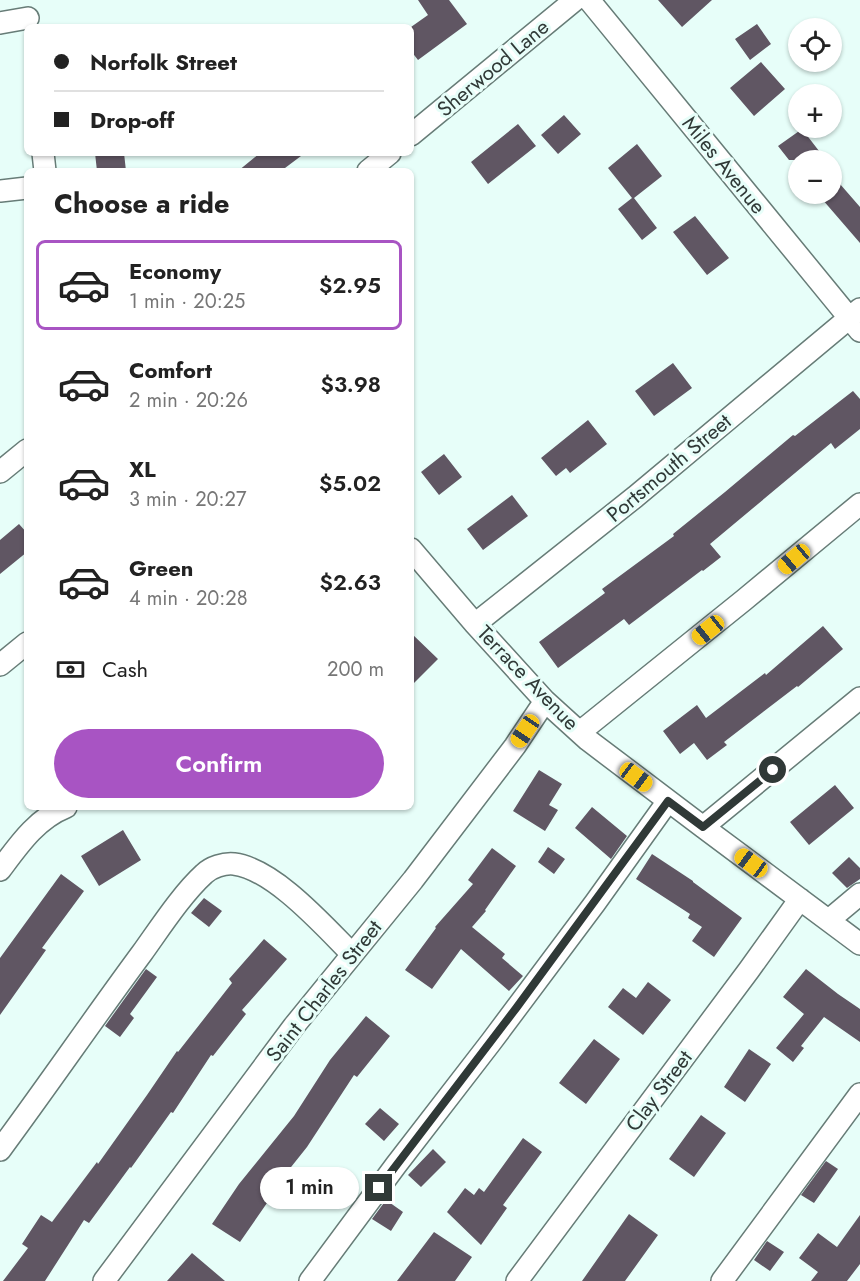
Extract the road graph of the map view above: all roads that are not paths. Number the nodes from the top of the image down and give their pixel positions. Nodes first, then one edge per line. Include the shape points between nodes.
1 (575, 0) edge
2 (589, 0) edge
3 (27, 15) edge
4 (0, 23) edge
5 (414, 133) edge
6 (386, 156) edge
7 (372, 168) edge
8 (24, 188) edge
9 (0, 191) edge
10 (856, 319) edge
11 (24, 452) edge
12 (0, 472) edge
13 (860, 504) edge
14 (415, 562) edge
15 (475, 624) junction
16 (24, 645) edge
17 (0, 664) edge
18 (860, 698) edge
19 (545, 701) junction
20 (580, 732) junction
21 (668, 801) junction
22 (59, 810) edge
23 (703, 827) junction
24 (0, 870) edge
25 (860, 894) edge
26 (800, 899) junction
27 (829, 920) junction
28 (860, 944) edge
29 (352, 954) junction
30 (860, 1095) edge
31 (0, 1150) edge
32 (104, 1281) edge
33 (310, 1281) edge
34 (517, 1281) edge
35 (722, 1281) edge

1 - 5 street, Sherwood Lane
2 - 10 street, Miles Avenue
3 - 4 street
6 - 7 street
8 - 9 street
10 - 15 street, Portsmouth Street
11 - 12 street
13 - 20 street
14 - 15 street, Terrace Avenue
15 - 19 street, Terrace Avenue
16 - 17 street
18 - 23 street
19 - 20 street, Terrace Avenue
19 - 29 street, Saint Charles Street via 426,862
20 - 21 street, Terrace Avenue
21 - 23 street, Terrace Avenue
21 - 33 street
22 - 24 street via 24,838
23 - 26 street, Terrace Avenue
25 - 27 street
26 - 27 street, Terrace Avenue
26 - 34 street, Clay Street
27 - 28 street, Terrace Avenue
29 - 31 street via 276,883 249,868 232,864 206,872 189,889
29 - 32 street, Saint Charles Street
30 - 35 street

